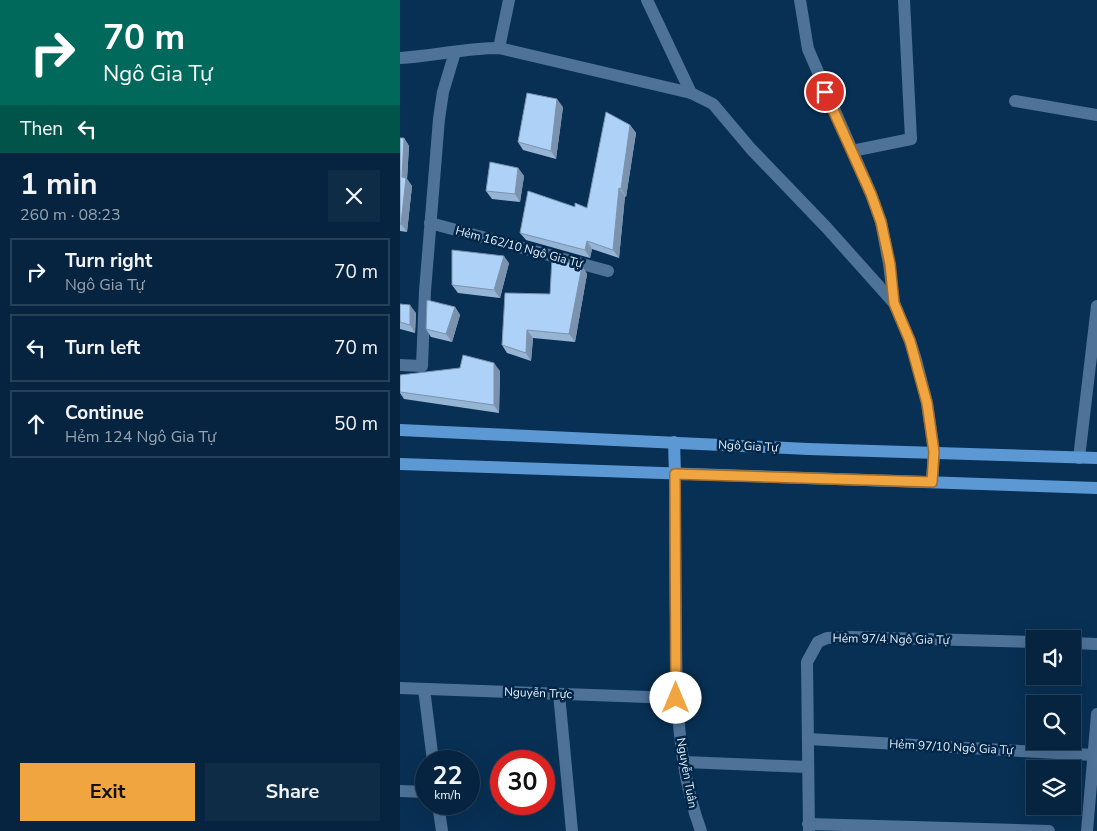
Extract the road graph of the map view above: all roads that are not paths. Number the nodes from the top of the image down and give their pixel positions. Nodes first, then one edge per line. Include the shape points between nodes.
1 (509, 0) edge
2 (647, 0) edge
3 (800, 0) edge
4 (904, 0) edge
5 (499, 48) junction
6 (455, 52) junction
7 (400, 58) edge
8 (691, 94) junction
9 (1015, 102) dead end
10 (1097, 115) edge
11 (852, 151) junction
12 (430, 223) junction
13 (608, 271) dead end
14 (894, 303) junction
15 (1097, 306) edge
16 (400, 365) edge
17 (400, 430) edge
18 (674, 442) junction
19 (934, 452) junction
20 (1080, 458) junction
21 (1097, 458) edge
22 (400, 464) edge
23 (675, 474) junction
24 (932, 482) junction
25 (1097, 488) edge
26 (1026, 642) edge
27 (1081, 643) edge
28 (1097, 644) edge
29 (400, 688) edge
30 (424, 689) junction
31 (559, 694) junction
32 (676, 698) junction
33 (1097, 714) edge
34 (808, 739) junction
35 (432, 750) edge
36 (1094, 755) junction
37 (684, 762) junction
38 (808, 767) junction
39 (1094, 787) edge
40 (400, 791) edge
41 (415, 792) edge
42 (440, 815) edge
43 (808, 828) edge
44 (442, 831) edge
45 (572, 831) edge
46 (701, 831) edge
47 (1049, 831) edge
48 (1087, 831) edge

1 - 5 street
2 - 8 street
3 - 11 street via 808,49
4 - 11 street via 911,139
5 - 6 street
5 - 8 street
6 - 7 street
6 - 12 street via 439,119
8 - 14 street via 713,104
9 - 10 street
11 - 14 street via 881,222
12 - 13 street, Hẻm 162/10 Ngô Gia Tự
12 - 16 street via 422,366
14 - 19 street via 916,360 927,403
15 - 20 street
17 - 18 main road, Ngô Gia Tự
18 - 19 main road, Ngô Gia Tự
18 - 23 main road
19 - 20 main road, Ngô Gia Tự
19 - 24 main road
20 - 21 main road, Ngô Gia Tự
22 - 23 main road
23 - 24 main road
23 - 32 street, Nguyễn Tuân
24 - 25 main road
26 - 34 street, Hẻm 97/4 Ngô Gia Tự via 851,636 818,642 807,662
27 - 28 street
29 - 30 street, Nguyễn Trực
30 - 31 street, Nguyễn Trực
30 - 35 street
31 - 32 street, Nguyễn Trực
31 - 45 street
32 - 37 street, Nguyễn Tuân
33 - 36 street
34 - 36 street, Hẻm 97/10 Ngô Gia Tự
34 - 38 street, Hẻm 97/4 Ngô Gia Tự
36 - 39 street
37 - 38 street
37 - 46 street, Nguyễn Tuân
38 - 43 street, Hẻm 97/4 Ngô Gia Tự
39 - 48 street
40 - 41 street
42 - 44 street
43 - 47 street

